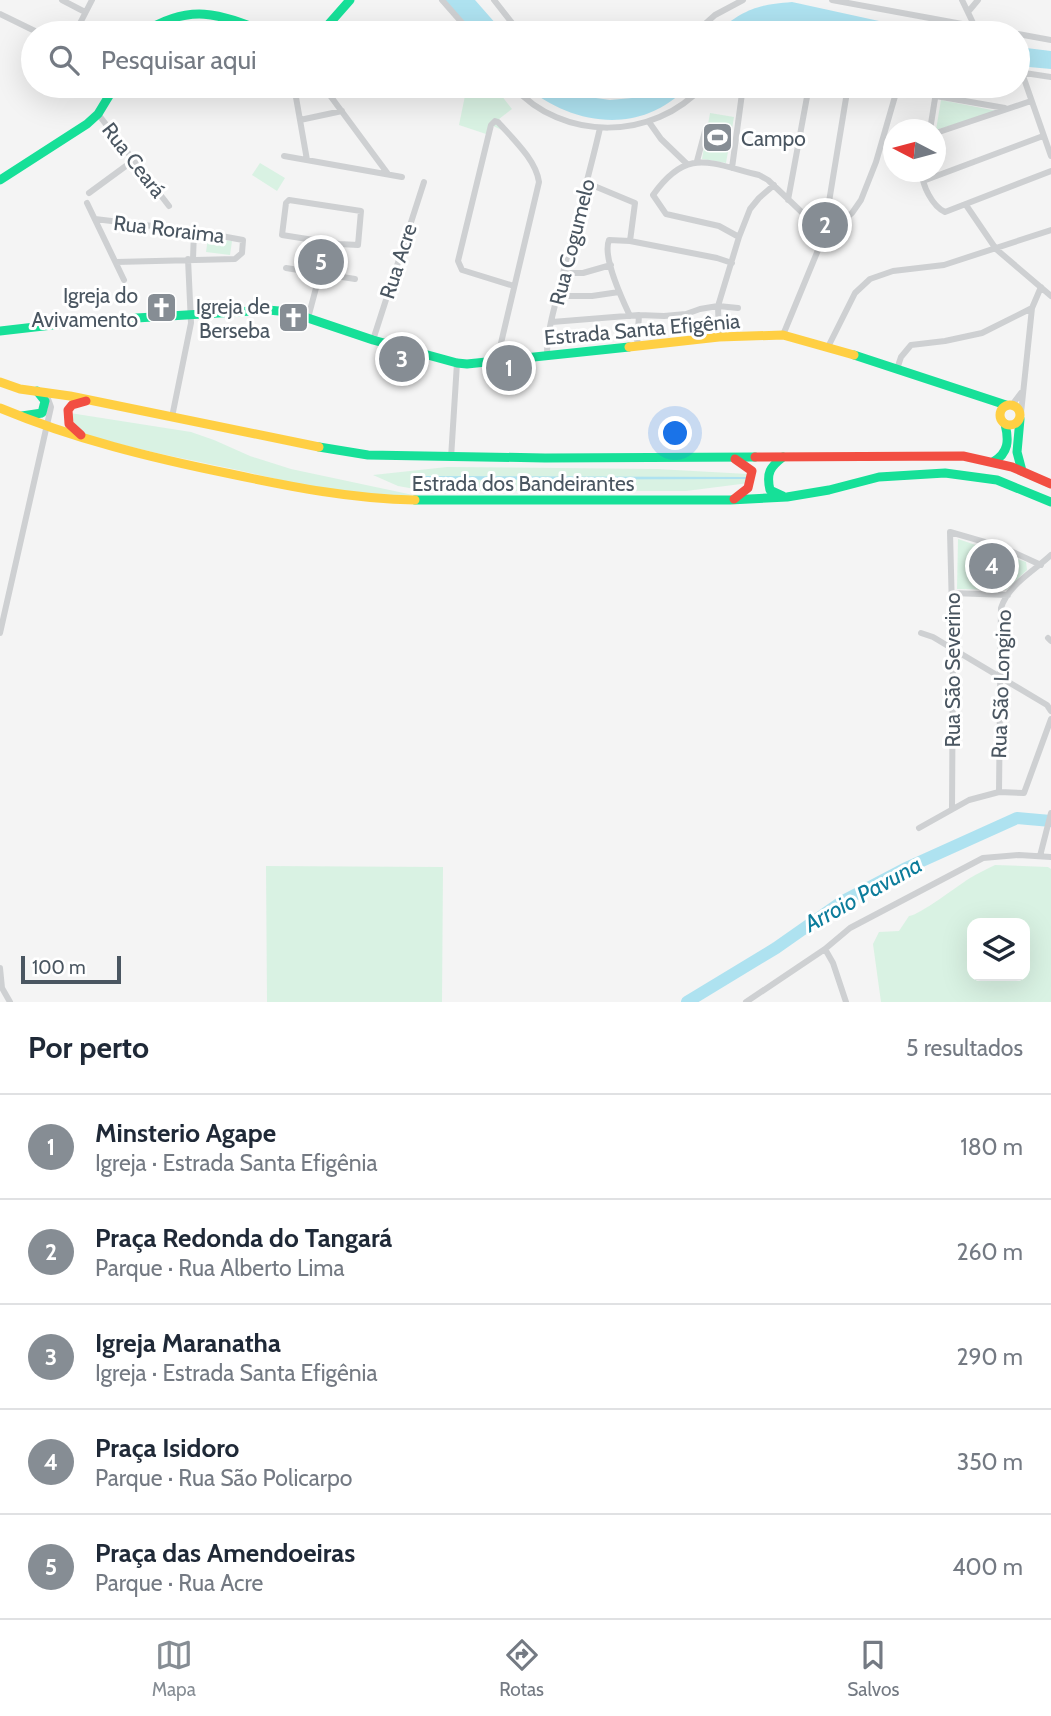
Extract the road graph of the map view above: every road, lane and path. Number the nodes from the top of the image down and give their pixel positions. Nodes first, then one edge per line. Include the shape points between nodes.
1 (62, 0) edge
2 (92, 0) edge
3 (350, 0) edge
4 (442, 0) edge
5 (494, 0) edge
6 (743, 0) edge
7 (835, 0) edge
8 (962, 0) edge
9 (978, 0) edge
10 (85, 12) junction
11 (968, 12) junction
12 (0, 14) edge
13 (81, 21) edge
14 (154, 21) edge
15 (243, 21) edge
16 (332, 21) edge
17 (460, 21) edge
18 (511, 21) edge
19 (709, 21) edge
20 (944, 21) edge
21 (972, 21) edge
22 (21, 24) edge
23 (1030, 36) edge
24 (1051, 40) edge
25 (1030, 74) edge
26 (1051, 77) edge
27 (108, 98) edge
28 (296, 98) edge
29 (332, 98) edge
30 (527, 98) edge
31 (688, 98) edge
32 (741, 98) edge
33 (806, 98) edge
34 (846, 98) edge
35 (894, 98) edge
36 (936, 98) edge
37 (948, 98) edge
38 (1030, 98) edge
39 (1031, 102) junction
40 (1007, 108) junction
41 (342, 111) junction
42 (98, 114) junction
43 (932, 119) edge
44 (300, 120) junction
45 (649, 122) junction
46 (600, 128) junction
47 (946, 129) edge
48 (705, 131) dead end
49 (1044, 136) junction
50 (284, 156) dead end
51 (1051, 156) edge
52 (134, 160) junction
53 (307, 160) junction
54 (697, 161) junction
55 (687, 164) junction
56 (732, 168) junction
57 (946, 172) edge
58 (1051, 172) edge
59 (388, 174) junction
60 (402, 177) dead end
61 (0, 180) edge
62 (424, 182) dead end
63 (923, 182) edge
64 (587, 183) junction
65 (774, 186) junction
66 (89, 193) dead end
67 (788, 200) junction
68 (87, 203) dead end
69 (966, 205) junction
70 (169, 206) dead end
71 (827, 214) junction
72 (95, 219) junction
73 (811, 221) junction
74 (841, 223) junction
75 (1051, 230) edge
76 (194, 231) junction
77 (739, 237) junction
78 (823, 238) junction
79 (310, 240) junction
80 (630, 240) junction
81 (339, 244) junction
82 (996, 249) junction
83 (190, 259) junction
84 (116, 262) junction
85 (732, 263) junction
86 (611, 265) junction
87 (286, 268) dead end
88 (305, 271) junction
89 (563, 272) junction
90 (320, 273) junction
91 (334, 276) junction
92 (355, 279) dead end
93 (124, 280) dead end
94 (514, 286) junction
95 (1041, 287) junction
96 (619, 292) junction
97 (557, 296) junction
98 (1051, 296) edge
99 (718, 306) junction
100 (738, 308) dead end
101 (1032, 308) junction
102 (190, 314) junction
103 (639, 315) junction
104 (630, 316) junction
105 (308, 318) junction
106 (552, 322) junction
107 (0, 331) edge
108 (783, 335) junction
109 (719, 337) junction
110 (373, 340) junction
111 (637, 347) junction
112 (828, 347) junction
113 (547, 355) junction
114 (497, 360) junction
115 (457, 363) junction
116 (897, 369) junction
117 (0, 382) edge
118 (1022, 391) junction
119 (41, 392) junction
120 (93, 400) junction
121 (992, 402) junction
122 (1009, 405) junction
123 (0, 408) edge
124 (18, 416) junction
125 (1020, 416) junction
126 (173, 417) junction
127 (1002, 420) junction
128 (46, 427) junction
129 (84, 437) junction
130 (784, 457) junction
131 (451, 458) junction
132 (733, 458) junction
133 (993, 462) junction
134 (1022, 471) junction
135 (1051, 484) edge
136 (787, 497) junction
137 (730, 500) junction
138 (1051, 502) edge
139 (1051, 555) edge
140 (1041, 565) junction
141 (951, 593) junction
142 (1008, 595) junction
143 (0, 633) edge
144 (920, 633) dead end
145 (954, 649) junction
146 (999, 675) junction
147 (1051, 710) edge
148 (1051, 719) edge
149 (999, 792) junction
150 (952, 808) junction
151 (1049, 819) edge
152 (919, 828) dead end
153 (1040, 856) junction
154 (1051, 857) edge
155 (825, 949) junction
156 (0, 968) edge
157 (10, 1002) edge
158 (746, 1002) edge
159 (846, 1002) edge

1 - 10 street
2 - 10 street
3 - 16 main road
4 - 17 street
5 - 18 street
6 - 19 street
7 - 20 street
8 - 11 street
9 - 11 street
10 - 13 street
11 - 21 street
12 - 22 street
14 - 15 main road via 183,7 201,5
23 - 24 street
25 - 26 street
27 - 42 main road
28 - 44 street
29 - 41 street
30 - 46 street via 554,116
31 - 45 street
32 - 56 street
33 - 67 street
34 - 71 street
35 - 74 street via 865,192
36 - 43 street
37 - 40 street
38 - 39 street
39 - 40 street
39 - 49 street
40 - 47 street
41 - 44 street
41 - 59 street
42 - 52 street, Rua Ceará
42 - 61 main road
44 - 53 street
45 - 46 street
45 - 55 street
46 - 64 street, Rua Cogumelo
48 - 54 street
49 - 51 street
49 - 57 street
50 - 53 street
52 - 66 street
52 - 70 street, Rua Ceará
53 - 59 street
54 - 55 street
54 - 56 street
55 - 77 street via 677,168 653,195 666,214 719,226
56 - 65 street via 759,175
58 - 69 street
59 - 60 street
62 - 110 street, Rua Acre
63 - 69 street via 942,211
64 - 80 street via 635,203
64 - 89 street, Rua Cogumelo
65 - 67 street
65 - 77 street via 750,209
67 - 73 street
68 - 72 street
69 - 82 street
71 - 73 street
71 - 74 street
72 - 76 street, Rua Roraima
72 - 84 street
73 - 78 street
74 - 78 street
75 - 82 street
76 - 83 street
76 - 83 street, Rua Roraima via 243,240 242,253 235,259
77 - 85 street
78 - 108 street
79 - 81 street, Rua Acre
79 - 81 street, Rua Acre via 281,234 289,200 360,211 358,244
79 - 88 street
80 - 85 street
80 - 86 street via 607,242
81 - 91 street
82 - 95 street
82 - 112 street via 944,265 893,271 870,279 855,293
83 - 84 street
83 - 102 street
84 - 93 street
85 - 99 street
86 - 89 street via 583,273
86 - 96 street
87 - 88 street, Rua Acre
88 - 90 street, Rua Acre
89 - 97 street, Rua Cogumelo
90 - 91 street, Rua Acre
90 - 105 street
91 - 92 street, Rua Acre
94 - 94 street via 539,182 524,153 495,121 458,261 462,270
94 - 114 street
95 - 98 street
95 - 101 street
96 - 97 street
96 - 104 street
97 - 106 street, Rua Cogumelo
99 - 100 street
99 - 103 street via 686,314
99 - 109 street
101 - 116 street via 982,332 911,345
101 - 118 street
102 - 105 main road, Estrada Santa Efigênia via 268,310
102 - 107 main road, Estrada Santa Efigênia
102 - 126 street
103 - 104 street
103 - 111 street
104 - 106 street
105 - 110 main road, Estrada Santa Efigênia
106 - 113 street, Rua Cogumelo
108 - 109 main road, Estrada Santa Efigênia
108 - 112 main road, Estrada Santa Efigênia
109 - 111 main road, Estrada Santa Efigênia
110 - 115 main road, Estrada Santa Efigênia
111 - 113 main road, Estrada Santa Efigênia
112 - 116 main road, Estrada Santa Efigênia
113 - 114 main road, Estrada Santa Efigênia
114 - 115 main road, Estrada Santa Efigênia
115 - 131 street
116 - 121 main road, Estrada Santa Efigênia
117 - 119 main road, Estrada dos Bandeirantes
118 - 122 street
118 - 125 street
119 - 120 main road, Estrada dos Bandeirantes
119 - 124 main road via 46,406 41,413
119 - 128 street via 51,407
120 - 126 main road, Estrada dos Bandeirantes
120 - 129 main road via 68,410 69,424
121 - 122 main road, Estrada Santa Efigênia
121 - 127 main road
122 - 125 main road via 1018,408
122 - 127 main road via 1001,410
123 - 124 main road, Estrada dos Bandeirantes
124 - 128 main road, Estrada dos Bandeirantes
125 - 127 main road via 1012,425
125 - 134 main road via 1016,447
126 - 131 main road, Estrada dos Bandeirantes via 346,452
127 - 133 main road via 1008,445
128 - 129 main road, Estrada dos Bandeirantes
128 - 143 street
129 - 137 main road, Estrada dos Bandeirantes via 166,461 373,499
130 - 132 main road, Estrada dos Bandeirantes
130 - 133 main road, Estrada dos Bandeirantes via 962,456
130 - 136 main road via 770,467 767,483 773,493
131 - 132 main road, Estrada dos Bandeirantes
132 - 137 main road via 752,471 752,480 747,491
133 - 134 main road, Estrada dos Bandeirantes
134 - 135 main road, Estrada dos Bandeirantes
136 - 137 main road, Estrada dos Bandeirantes
136 - 138 main road, Estrada dos Bandeirantes via 879,477 945,473 998,480
139 - 140 street, Rua São Longino
140 - 141 street, Rua São Severino via 950,532
140 - 142 street, Rua São Longino
141 - 142 street
141 - 145 street, Rua São Severino
142 - 146 street, Rua São Longino via 1001,608
144 - 145 street
145 - 146 street
145 - 150 street, Rua São Severino
146 - 147 street
146 - 149 street, Rua São Longino
148 - 149 street via 1026,791
149 - 150 street
150 - 152 street
151 - 153 street
153 - 154 street
153 - 155 street via 983,858 856,924
155 - 158 street
155 - 159 street
156 - 157 street via 2,988

